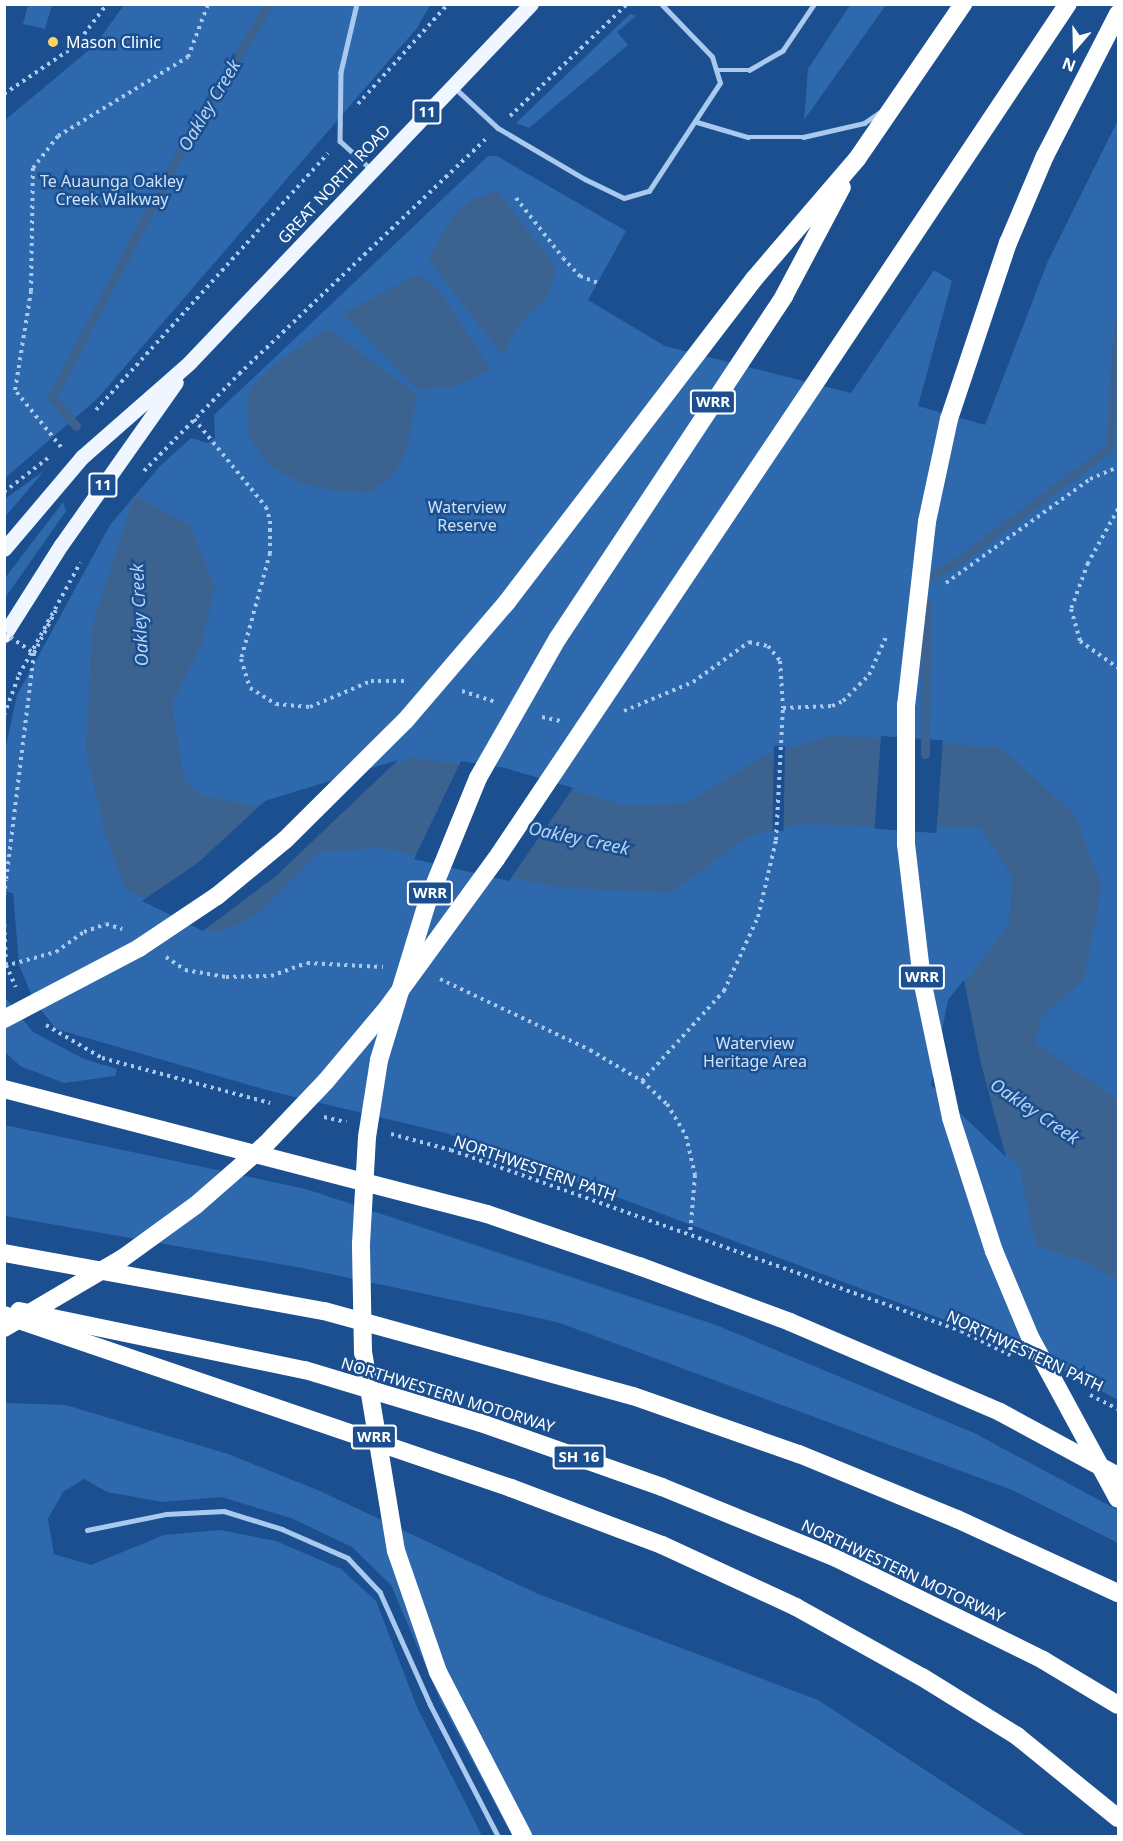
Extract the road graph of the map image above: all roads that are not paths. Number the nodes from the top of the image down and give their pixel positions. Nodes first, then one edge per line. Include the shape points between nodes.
1 (357, 4) edge
2 (531, 4) edge
3 (661, 4) edge
4 (814, 4) edge
5 (963, 4) edge
6 (1068, 4) edge
7 (1119, 14) edge
8 (718, 70) junction
9 (452, 85) junction
10 (899, 99) junction
11 (697, 123) junction
12 (857, 159) junction
13 (372, 169) junction
14 (189, 363) junction
15 (4, 549) edge
16 (4, 634) edge
17 (4, 1019) edge
18 (4, 1073) edge
19 (4, 1089) edge
20 (29, 1094) junction
21 (4, 1253) edge
22 (4, 1308) edge
23 (4, 1315) edge
24 (4, 1328) edge
25 (1119, 1476) edge
26 (1119, 1499) edge
27 (87, 1530) dead end
28 (1119, 1593) edge
29 (1119, 1705) edge
30 (1119, 1818) edge
31 (498, 1836) edge
32 (523, 1836) edge

1 - 13 lane via 340,72 340,141
2 - 9 main road, GREAT NORTH ROAD / 11
3 - 8 lane
4 - 8 lane via 783,50 749,70
5 - 10 highway, WRR
6 - 24 highway, bridge via 496,859 388,1007 326,1081 266,1143 196,1205 123,1258
7 - 26 highway, WRR, bridge via 1046,156 1008,243 949,419 927,522 906,695 906,844 922,980 951,1118 994,1251 1030,1337
8 - 11 lane via 717,94
9 - 11 lane via 498,128 624,198 649,191
9 - 13 main road, GREAT NORTH ROAD / 11
10 - 11 lane via 864,123 822,135 748,137
10 - 12 highway, WRR
12 - 17 highway, bridge via 754,279 507,602 405,721 285,840 217,896 139,948
12 - 32 highway, WRR, bridge via 784,296 558,638 478,778 427,903 379,1060 367,1137 361,1244 363,1352 396,1551 438,1672
13 - 14 main road, GREAT NORTH ROAD / 11
14 - 15 main road, GREAT NORTH ROAD / 11 via 82,457
14 - 16 main road, GREAT NORTH ROAD / 11 via 61,545
18 - 20 highway
19 - 20 highway
20 - 25 highway via 487,1214 639,1266 790,1322 1000,1412
21 - 28 highway via 324,1311 633,1396 799,1454 957,1518
22 - 29 highway, NORTHWESTERN MOTORWAY / SH 16 via 305,1370 482,1423 639,1479 836,1558 1042,1660
23 - 30 highway via 511,1488 662,1545 796,1607 922,1677 1017,1736
27 - 31 lane via 166,1514 224,1511 282,1529 348,1558 380,1592 430,1704

